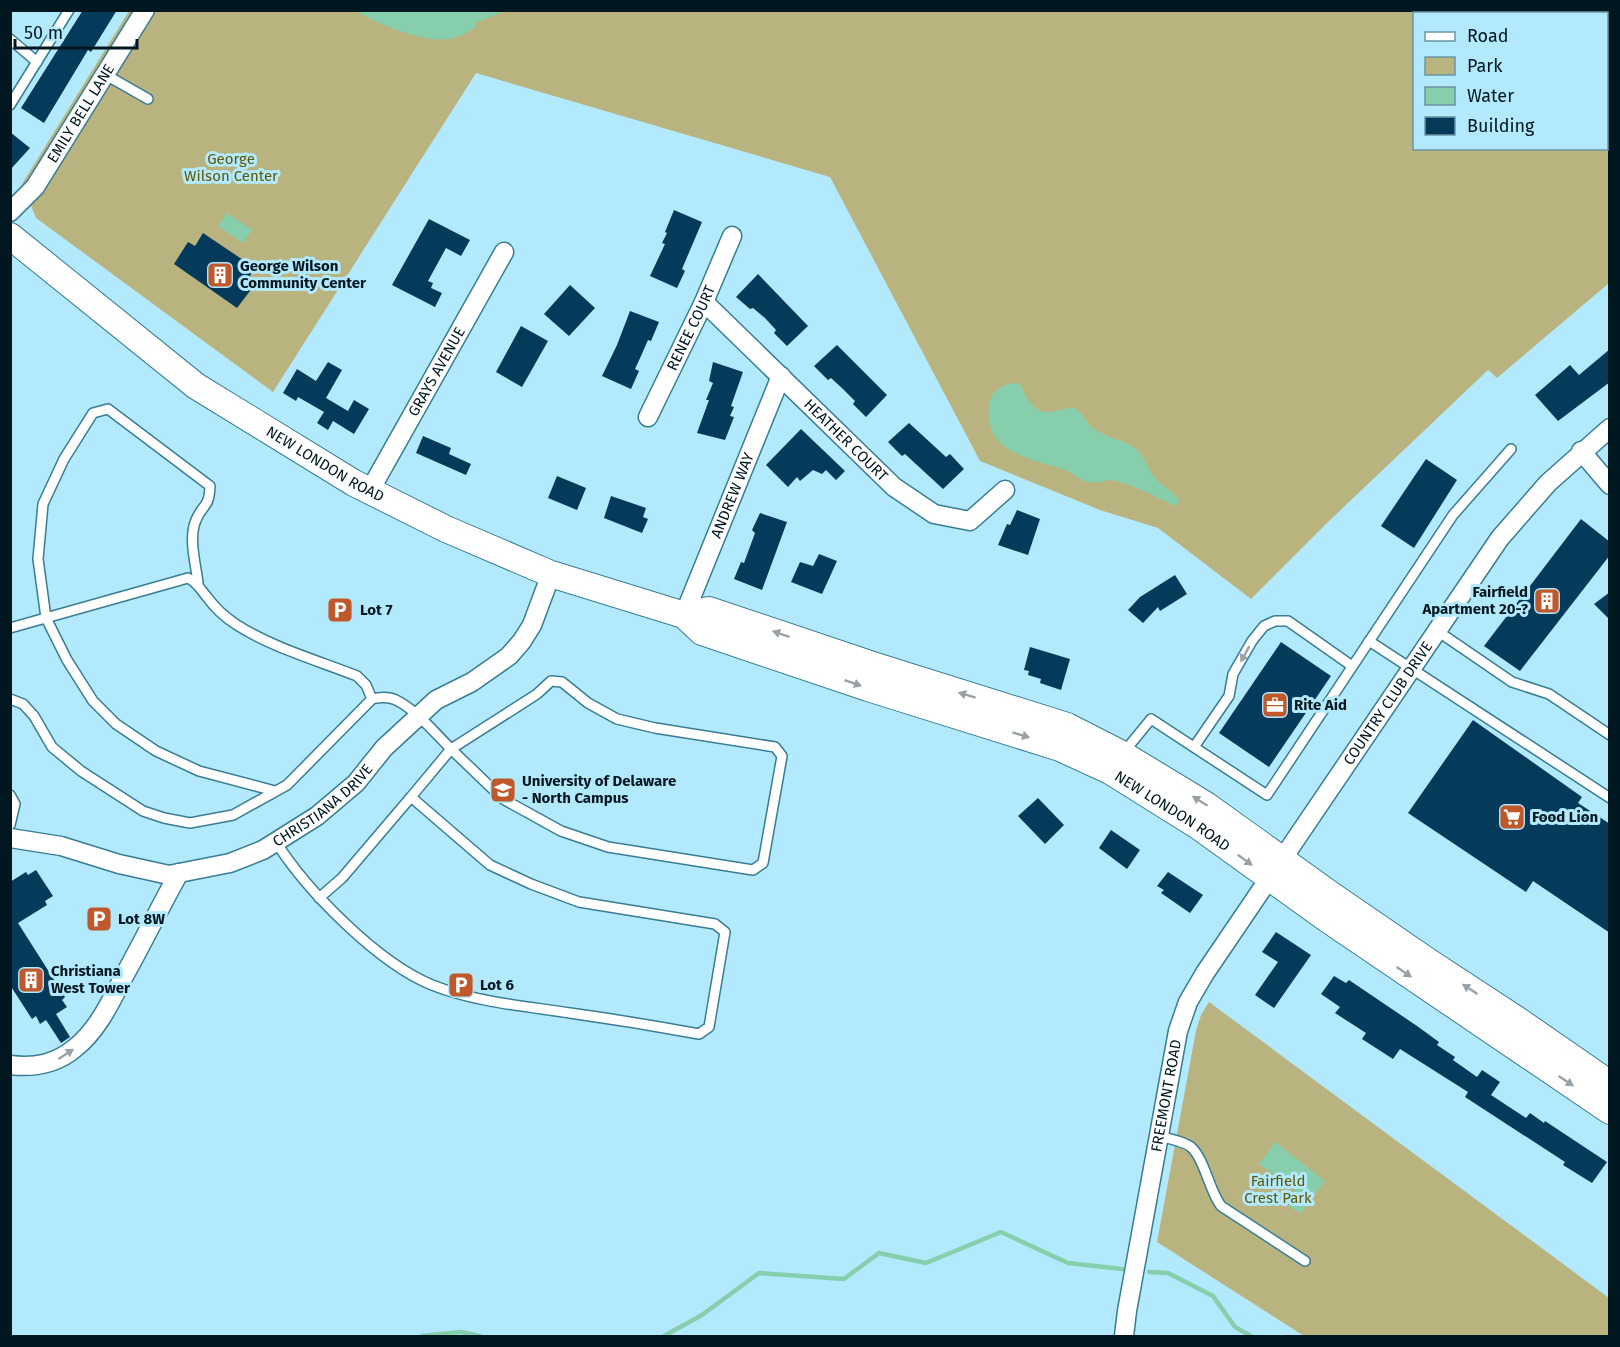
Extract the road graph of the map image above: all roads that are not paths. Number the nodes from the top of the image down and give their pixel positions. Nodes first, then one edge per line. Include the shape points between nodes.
1 (69, 10) edge
2 (145, 10) edge
3 (10, 39) edge
4 (37, 62) junction
5 (106, 75) junction
6 (148, 99) dead end
7 (10, 105) edge
8 (10, 212) edge
9 (732, 236) dead end
10 (10, 237) edge
11 (504, 252) dead end
12 (704, 302) junction
13 (781, 376) junction
14 (648, 417) dead end
15 (1610, 428) edge
16 (1511, 449) dead end
17 (1581, 452) junction
18 (1610, 485) edge
19 (1005, 490) dead end
20 (369, 492) junction
21 (551, 574) junction
22 (198, 583) junction
23 (684, 615) junction
24 (46, 618) junction
25 (10, 628) edge
26 (1436, 630) junction
27 (1369, 641) junction
28 (1352, 666) junction
29 (1411, 668) junction
30 (10, 699) edge
31 (372, 699) junction
32 (417, 716) junction
33 (1610, 735) edge
34 (1194, 747) junction
35 (452, 749) junction
36 (1122, 754) junction
37 (275, 791) junction
38 (10, 795) edge
39 (411, 796) junction
40 (1610, 798) edge
41 (10, 825) edge
42 (10, 838) edge
43 (276, 842) junction
44 (1276, 869) junction
45 (179, 873) junction
46 (319, 898) junction
47 (10, 1065) edge
48 (1607, 1081) edge
49 (1610, 1111) edge
50 (1160, 1136) junction
51 (1305, 1261) dead end
52 (1124, 1336) edge

1 - 4 lane
2 - 5 street, EMILY BELL LANE
3 - 4 lane
4 - 7 lane
5 - 6 lane
5 - 8 street, EMILY BELL LANE via 35,187
9 - 12 street, RENEE COURT
10 - 20 main road, NEW LONDON ROAD via 196,386
11 - 20 street, GRAYS AVENUE
12 - 13 street, HEATHER COURT
12 - 14 street, RENEE COURT
13 - 19 street, HEATHER COURT via 894,486 934,514 970,521
13 - 23 street, ANDREW WAY
15 - 17 street, COUNTRY CLUB DRIVE
16 - 27 lane via 1453,514
17 - 18 street
17 - 26 street, COUNTRY CLUB DRIVE via 1506,531
20 - 21 main road, NEW LONDON ROAD via 446,530
21 - 23 main road, NEW LONDON ROAD
21 - 32 street, CHRISTIANA DRIVE via 532,625 509,656 472,682 436,700
22 - 24 lane via 188,578
22 - 24 lane via 193,543 195,521 210,500 210,486 108,409 93,413 64,459 43,504 38,559
22 - 31 lane via 235,624 357,676
36 -> 23 main road, NEW LONDON ROAD via 1067,726 710,610
23 -> 44 main road, NEW LONDON ROAD via 702,632 1070,752 1110,771
24 - 25 lane
24 - 37 lane via 93,701 116,724 156,751 200,771
26 - 29 street, COUNTRY CLUB DRIVE
26 - 33 lane via 1512,682 1549,694
27 - 28 lane
27 - 29 lane
28 - 34 lane via 1267,795
28 -> 34 lane via 1287,621 1264,626 1233,674 1229,696
29 - 40 lane
29 - 44 street, COUNTRY CLUB DRIVE
30 - 37 lane via 23,704 52,747 143,811 190,823 233,815
31 - 32 lane via 396,700
31 - 37 lane via 287,785
32 - 35 lane
32 - 43 street, CHRISTIANA DRIVE via 356,783 317,816
34 - 36 lane via 1151,719
35 - 35 lane via 551,681 562,682 617,719 775,747 782,756 763,863 753,870 720,865 608,847 561,831 503,799
35 - 39 lane
44 -> 36 main road, NEW LONDON ROAD via 1206,805
38 - 41 lane via 15,804
39 - 46 lane via 342,878
39 - 46 lane via 490,865 531,884 579,902 715,924 725,932 709,1027 699,1034 495,1002 431,984 385,958
42 - 45 street, CHRISTIANA DRIVE via 61,846 148,871
43 - 45 street, CHRISTIANA DRIVE via 230,863
43 - 46 lane
48 -> 44 main road, NEW LONDON ROAD via 1330,894
44 -> 49 main road, NEW LONDON ROAD
44 - 50 street, FREEMONT ROAD via 1188,1002 1178,1031
47 -> 45 street via 28,1067 58,1060 90,1033
50 - 51 lane via 1191,1147 1221,1206
50 - 52 street, FREEMONT ROAD

